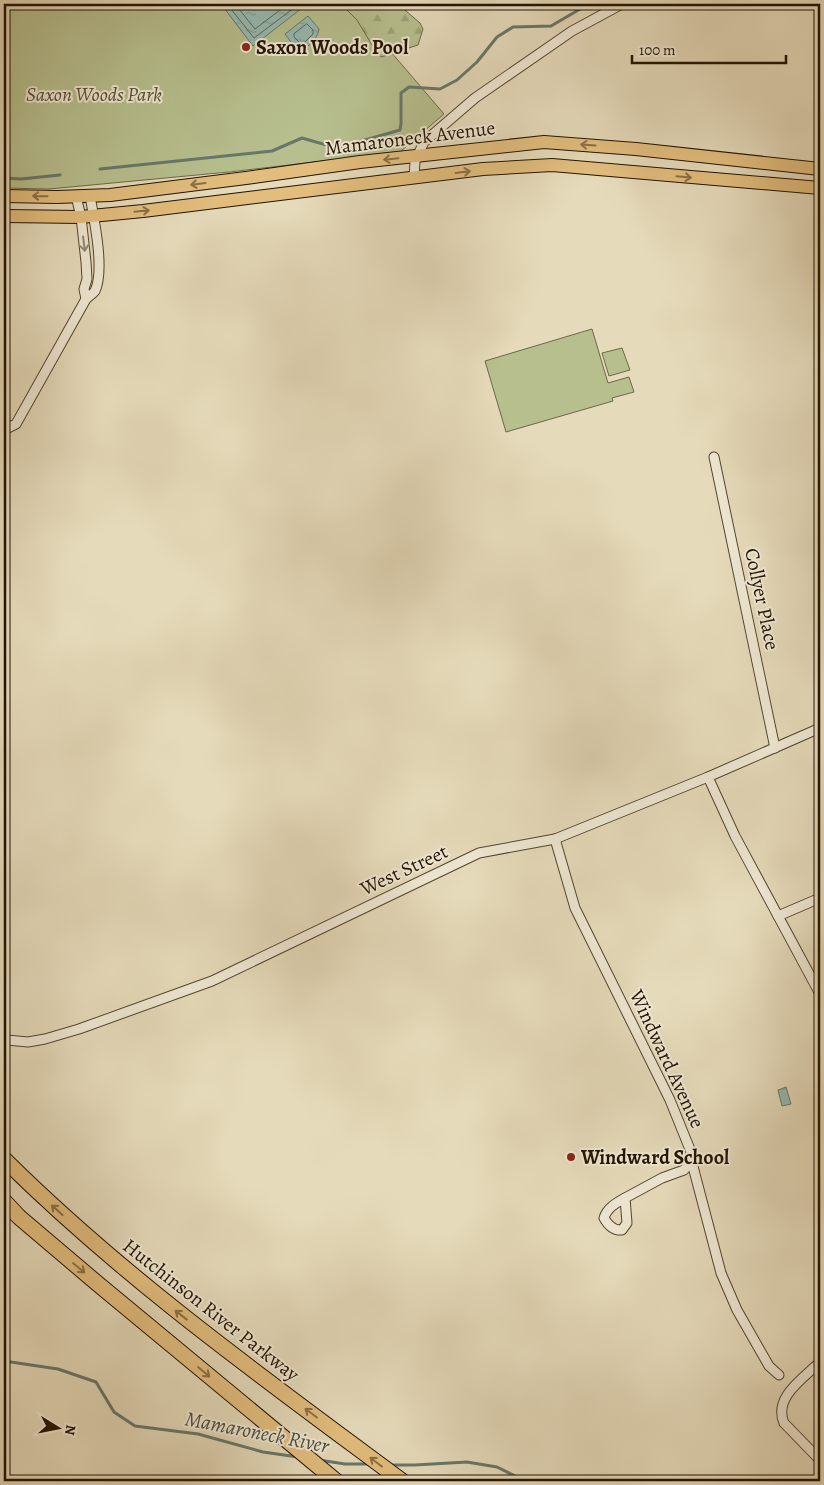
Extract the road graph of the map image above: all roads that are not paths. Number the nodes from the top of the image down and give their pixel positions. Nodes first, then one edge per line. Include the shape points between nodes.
1 (622, 4) edge
2 (417, 156) junction
3 (820, 169) edge
4 (414, 178) junction
5 (820, 188) edge
6 (4, 196) edge
7 (76, 196) junction
8 (90, 196) junction
9 (4, 216) edge
10 (87, 216) junction
11 (86, 299) junction
12 (4, 430) edge
13 (714, 457) dead end
14 (820, 728) edge
15 (775, 748) junction
16 (708, 777) junction
17 (555, 839) junction
18 (820, 898) edge
19 (778, 916) junction
20 (820, 994) edge
21 (4, 1038) edge
22 (4, 1159) edge
23 (691, 1159) junction
24 (625, 1198) dead end
25 (4, 1201) edge
26 (820, 1362) edge
27 (779, 1375) dead end
28 (820, 1460) edge
29 (336, 1481) edge
30 (402, 1481) edge

1 - 2 street via 572,30 475,98 424,142
3 -> 2 main road, Mamaroneck Avenue via 544,142
2 - 4 street
2 -> 8 main road, Mamaroneck Avenue
4 -> 5 main road, Mamaroneck Avenue via 552,165
10 -> 4 main road, Mamaroneck Avenue
7 -> 6 main road, Mamaroneck Avenue
7 - 8 main road, Mamaroneck Avenue
7 - 10 street
8 - 10 street
9 - 10 main road, Mamaroneck Avenue
10 -> 11 street
10 - 11 street via 99,268 94,293
11 - 12 street via 16,424
13 - 15 street, Collyer Place
14 - 15 street, West Street
15 - 16 street, West Street
16 - 17 street, West Street
16 - 19 street
17 - 21 street, West Street via 479,854 212,981 45,1039 28,1042
17 - 23 street, Windward Avenue via 575,908 670,1100
18 - 19 street
19 - 20 street
30 -> 22 highway, Hutchinson River Parkway via 148,1289 82,1233
23 - 24 street via 684,1170
23 - 27 street, Windward Avenue via 721,1273 741,1318 769,1366
25 -> 29 highway via 98,1284
26 - 28 street via 793,1387 782,1404 781,1416

